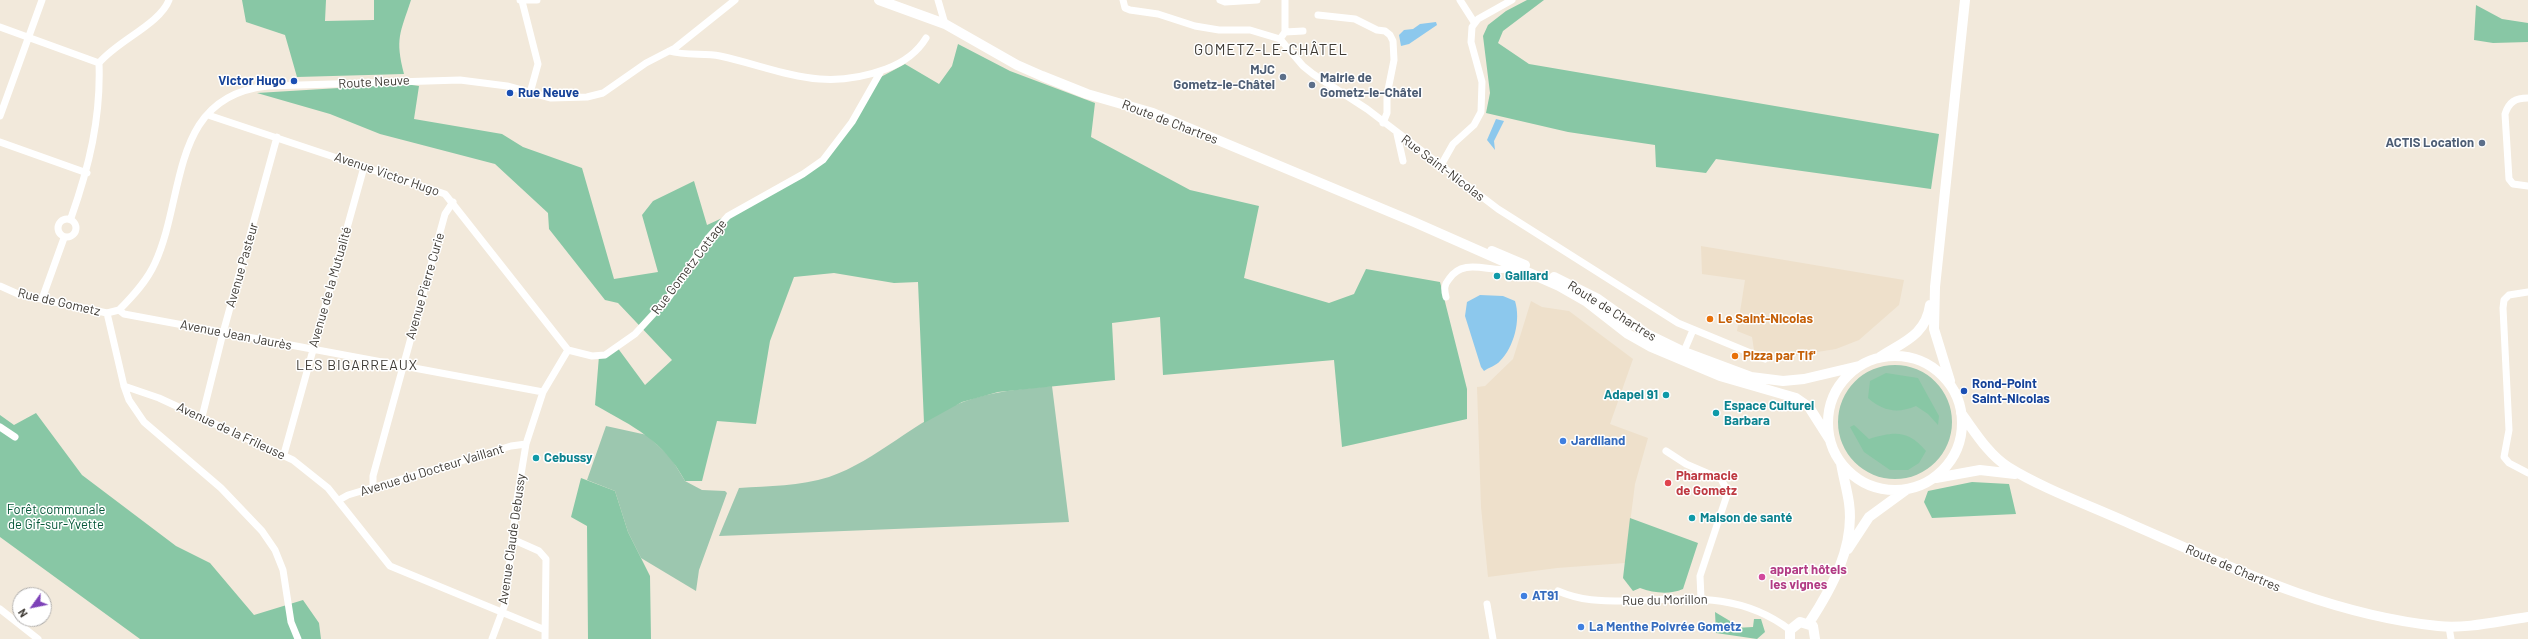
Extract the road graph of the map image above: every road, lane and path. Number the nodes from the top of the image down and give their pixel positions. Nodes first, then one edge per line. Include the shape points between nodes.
1 (42, 0) edge
2 (169, 0) edge
3 (521, 0) edge
4 (537, 0) edge
5 (735, 0) edge
6 (879, 0) edge
7 (893, 0) edge
8 (938, 0) edge
9 (1123, 0) edge
10 (1220, 0) edge
11 (1257, 0) edge
12 (1285, 0) edge
13 (1460, 0) edge
14 (1512, 0) edge
15 (1965, 0) edge
16 (1318, 15) dead end
17 (928, 18) junction
18 (1474, 22) junction
19 (944, 24) junction
20 (0, 27) edge
21 (1303, 31) dead end
22 (1285, 32) junction
23 (28, 38) junction
24 (926, 38) dead end
25 (1280, 39) junction
26 (669, 51) junction
27 (99, 64) junction
28 (881, 71) junction
29 (530, 93) junction
30 (2528, 98) edge
31 (208, 114) junction
32 (0, 116) edge
33 (1383, 123) junction
34 (1397, 134) junction
35 (277, 137) junction
36 (0, 142) edge
37 (1403, 161) dead end
38 (364, 167) junction
39 (1440, 167) junction
40 (87, 173) junction
41 (2528, 186) edge
42 (453, 202) junction
43 (71, 218) junction
44 (64, 238) junction
45 (1516, 265) junction
46 (0, 286) edge
47 (1935, 287) junction
48 (2528, 292) edge
49 (1446, 297) dead end
50 (42, 299) junction
51 (119, 310) junction
52 (107, 313) junction
53 (1693, 330) junction
54 (223, 333) junction
55 (313, 350) junction
56 (568, 350) junction
57 (1682, 355) junction
58 (1878, 358) junction
59 (1765, 359) dead end
60 (402, 366) junction
61 (1860, 366) junction
62 (124, 386) junction
63 (1951, 387) junction
64 (543, 392) junction
65 (1961, 413) junction
66 (202, 417) junction
67 (0, 427) edge
68 (15, 437) dead end
69 (1830, 440) junction
70 (526, 444) junction
71 (1666, 451) dead end
72 (284, 454) junction
73 (1841, 462) junction
74 (2528, 473) edge
75 (2026, 476) junction
76 (1932, 479) junction
77 (373, 487) junction
78 (1907, 489) junction
79 (339, 500) junction
80 (512, 539) junction
81 (1845, 554) junction
82 (1558, 591) dead end
83 (1701, 598) junction
84 (1487, 604) dead end
85 (0, 609) edge
86 (502, 613) junction
87 (2528, 617) edge
88 (1809, 623) junction
89 (2449, 626) junction
90 (545, 630) junction
91 (1790, 635) edge
92 (38, 639) edge
93 (298, 639) edge
94 (492, 639) edge
95 (545, 639) edge
96 (1492, 639) edge
97 (1816, 639) edge
98 (2451, 639) edge

1 - 23 street
2 - 27 street via 162,12 118,45
3 - 4 street
3 - 29 street via 538,64
5 - 26 street, Route Neuve
6 - 17 main road, Route de Chartres
7 - 17 main road, Route de Chartres via 924,13
8 - 19 street
9 - 25 street via 1125,8 1130,10 1154,13 1185,24 1219,30 1257,31
10 - 11 street
12 - 22 street
13 - 18 street
14 - 18 street
15 - 47 main road
16 - 33 street via 1354,19 1390,35 1393,41 1394,60 1387,95 1387,113
17 - 19 main road, Route de Chartres
18 - 39 street via 1471,42 1480,69 1481,112 1474,125 1453,144
19 - 45 main road, Route de Chartres via 1017,65 1042,76 1086,94 1153,113
20 - 23 street
21 - 22 street
22 - 25 street
23 - 27 street
23 - 32 street
24 - 28 street via 922,46 905,60
25 - 33 street, Rue Saint-Nicolas via 1303,66
26 - 28 street via 677,54 710,54 782,73 821,80 842,81
26 - 29 street, Route Neuve via 595,96 561,99
27 - 40 street via 95,136
28 - 56 street, Rue Gometz Cottage via 852,122 824,160 728,216 709,237 669,297 635,334 604,355 592,356
29 - 31 street, Route Neuve via 493,83 446,79 268,86 254,87 234,94
30 - 41 street via 2513,100 2505,114 2509,179 2513,184
31 - 35 street, Avenue Victor Hugo
31 - 51 street, Route Neuve via 185,152 156,263 138,290
33 - 34 street, Rue Saint-Nicolas
34 - 37 street
34 - 39 street, Rue Saint-Nicolas
35 - 38 street, Avenue Victor Hugo
35 - 54 street, Avenue Pasteur
36 - 40 street
38 - 42 street, Avenue Victor Hugo via 439,191
38 - 55 street, Avenue de la Mutualité
39 - 53 street, Rue Saint-Nicolas via 1494,206 1635,298
40 - 43 street
42 - 56 street, Avenue Victor Hugo
42 - 60 street, Avenue Pierre Curie via 445,214
43 - 44 street via 76,228 75,232 69,238
43 - 44 street via 60,221 58,225 59,233
44 - 50 street
45 - 49 street via 1464,268 1450,276 1444,290
45 - 57 main road, Route de Chartres via 1578,287 1630,324
46 - 50 street, Rue de Gometz via 18,294
47 - 58 main road via 1927,318 1917,335
47 - 63 main road via 1934,329
48 - 74 street via 2509,294 2504,300 2503,308 2509,430 2504,457
50 - 52 street, Rue de Gometz
51 - 52 street, Rue de Gometz
51 - 54 street, Avenue Jean Jaurès via 124,314
52 - 62 street
53 - 57 street
53 - 59 street, Rue Saint-Nicolas
54 - 55 street, Avenue Jean Jaurès
54 - 66 street, Avenue Pasteur
55 - 60 street, Avenue Jean Jaurès
55 - 72 street, Avenue de la Mutualité
56 - 64 street, Avenue Claude Debussy
57 - 61 main road, Route de Chartres via 1771,380 1804,379
57 - 69 main road, Route de Chartres via 1720,376 1796,398 1809,407
58 - 61 main road
58 - 63 main road via 1901,357 1924,362 1939,373
60 - 64 street, Avenue Jean Jaurès
60 - 77 street, Avenue Pierre Curie via 373,476
61 - 69 main road via 1845,379 1835,394 1828,421
62 - 66 street, Avenue de la Frileuse
62 - 93 street via 144,422 221,488 262,531 275,550 283,570 291,622
63 - 65 main road
64 - 70 street, Avenue Claude Debussy
65 - 75 main road, Route de Chartres via 1994,455 2008,467
65 - 76 main road via 1962,432 1957,450 1946,467
66 - 72 street, Avenue de la Frileuse
67 - 68 street
69 - 73 main road
70 - 77 street, Avenue du Docteur Vaillant via 511,446
70 - 80 street, Avenue Claude Debussy
71 - 83 street via 1686,464 1721,479 1728,492 1700,576
72 - 79 street, Avenue de la Frileuse via 328,488
73 - 78 main road via 1854,476 1870,486 1888,490
73 - 81 main road via 1849,503
75 - 76 main road, Route de Chartres via 1980,470
75 - 89 main road, Route de Chartres via 2286,590 2386,617
76 - 78 main road
77 - 79 street, Avenue du Docteur Vaillant
78 - 81 main road via 1870,517
79 - 86 street, Avenue de la Frileuse via 390,566
80 - 86 street, Avenue Claude Debussy
80 - 90 street via 539,551 546,559
81 - 88 main road via 1835,578
82 - 83 street, Rue du Morillon via 1590,601
83 - 91 street, Rue du Morillon via 1756,610
84 - 96 street
85 - 92 street
86 - 90 street, Avenue de la Frileuse
86 - 94 street, Avenue Claude Debussy
87 - 89 main road, Route de Chartres via 2466,627
88 - 91 main road via 1796,623
88 - 97 main road via 1815,630
89 - 98 street
90 - 95 street

